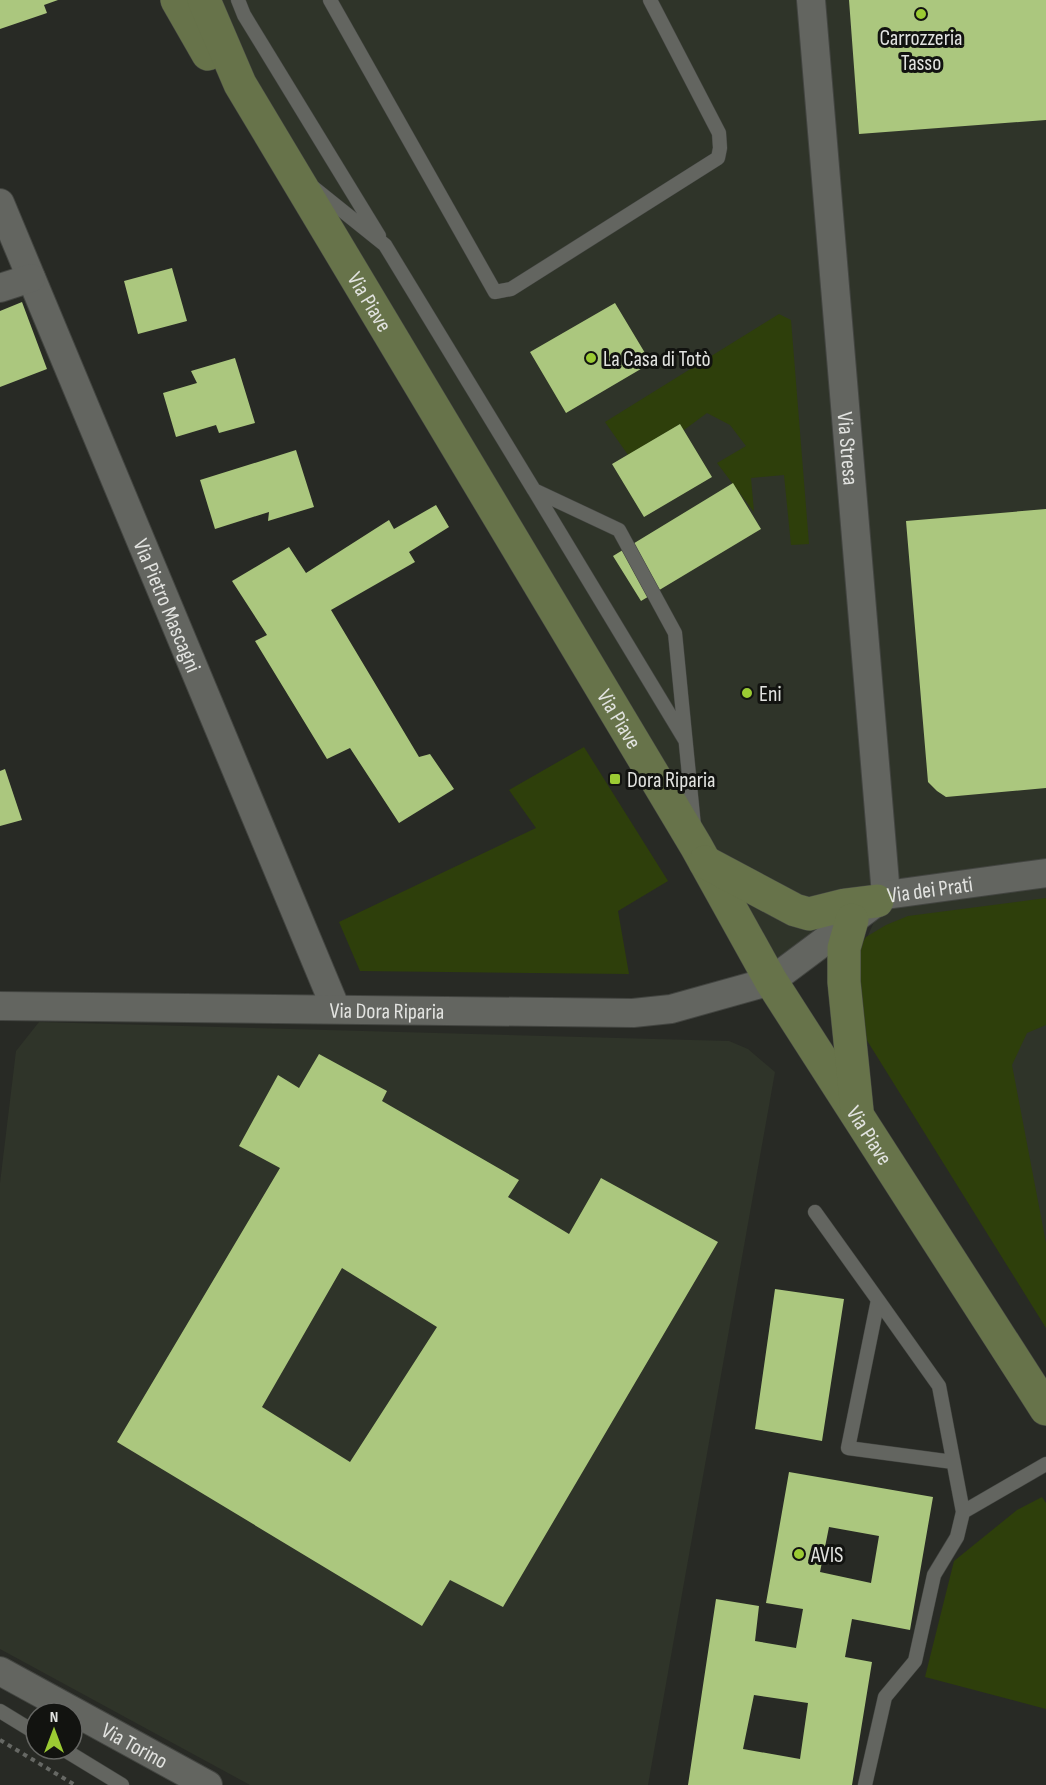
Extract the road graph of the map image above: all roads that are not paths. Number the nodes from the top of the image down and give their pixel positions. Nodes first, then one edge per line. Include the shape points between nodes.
1 (177, 0) edge
2 (204, 0) edge
3 (238, 0) edge
4 (330, 0) edge
5 (650, 0) edge
6 (811, 0) edge
7 (240, 84) junction
8 (292, 170) junction
9 (0, 203) edge
10 (385, 245) junction
11 (31, 278) junction
12 (0, 288) edge
13 (534, 489) junction
14 (687, 744) junction
15 (701, 854) junction
16 (1046, 873) edge
17 (882, 898) junction
18 (852, 920) junction
19 (771, 981) junction
20 (0, 1006) edge
21 (336, 1009) junction
22 (857, 1115) junction
23 (815, 1212) dead end
24 (878, 1300) junction
25 (1046, 1409) edge
26 (953, 1462) junction
27 (1046, 1464) edge
28 (963, 1512) junction
29 (0, 1671) edge
30 (0, 1711) edge
31 (24, 1726) edge
32 (83, 1761) edge
33 (122, 1785) edge
34 (208, 1785) edge
35 (865, 1785) edge

1 - 7 main road, Via Piave via 207,52
2 - 7 main road, Via Piave
3 - 10 lane
4 - 5 lane via 495,292 511,289 718,158 719,133
6 - 17 street, Via Stresa
7 - 8 main road, Via Piave
8 - 10 lane
8 - 15 main road, Via Piave
9 - 11 street, Via Pietro Mascagni
10 - 13 lane
11 - 12 street
11 - 21 street, Via Pietro Mascagni
13 - 14 lane
13 - 14 lane via 619,530 675,633
14 - 15 lane
15 - 17 main road via 795,910 809,914
15 - 19 main road, Via Piave
16 - 17 street, Via dei Prati
17 - 18 street, Via dei Prati
18 - 19 street, Via dei Prati
18 - 22 main road via 844,948 844,982
19 - 21 street, Via Dora Riparia via 671,1009 633,1013
19 - 22 main road, Via Piave
20 - 21 street, Via Dora Riparia
22 - 25 main road, Via Piave
23 - 24 lane
24 - 26 lane via 939,1386
24 - 26 lane via 848,1448
26 - 28 lane
27 - 28 lane
28 - 35 lane via 957,1537 933,1575 915,1661 885,1697
29 - 34 street, Via Torino
30 - 31 lane
32 - 33 lane

